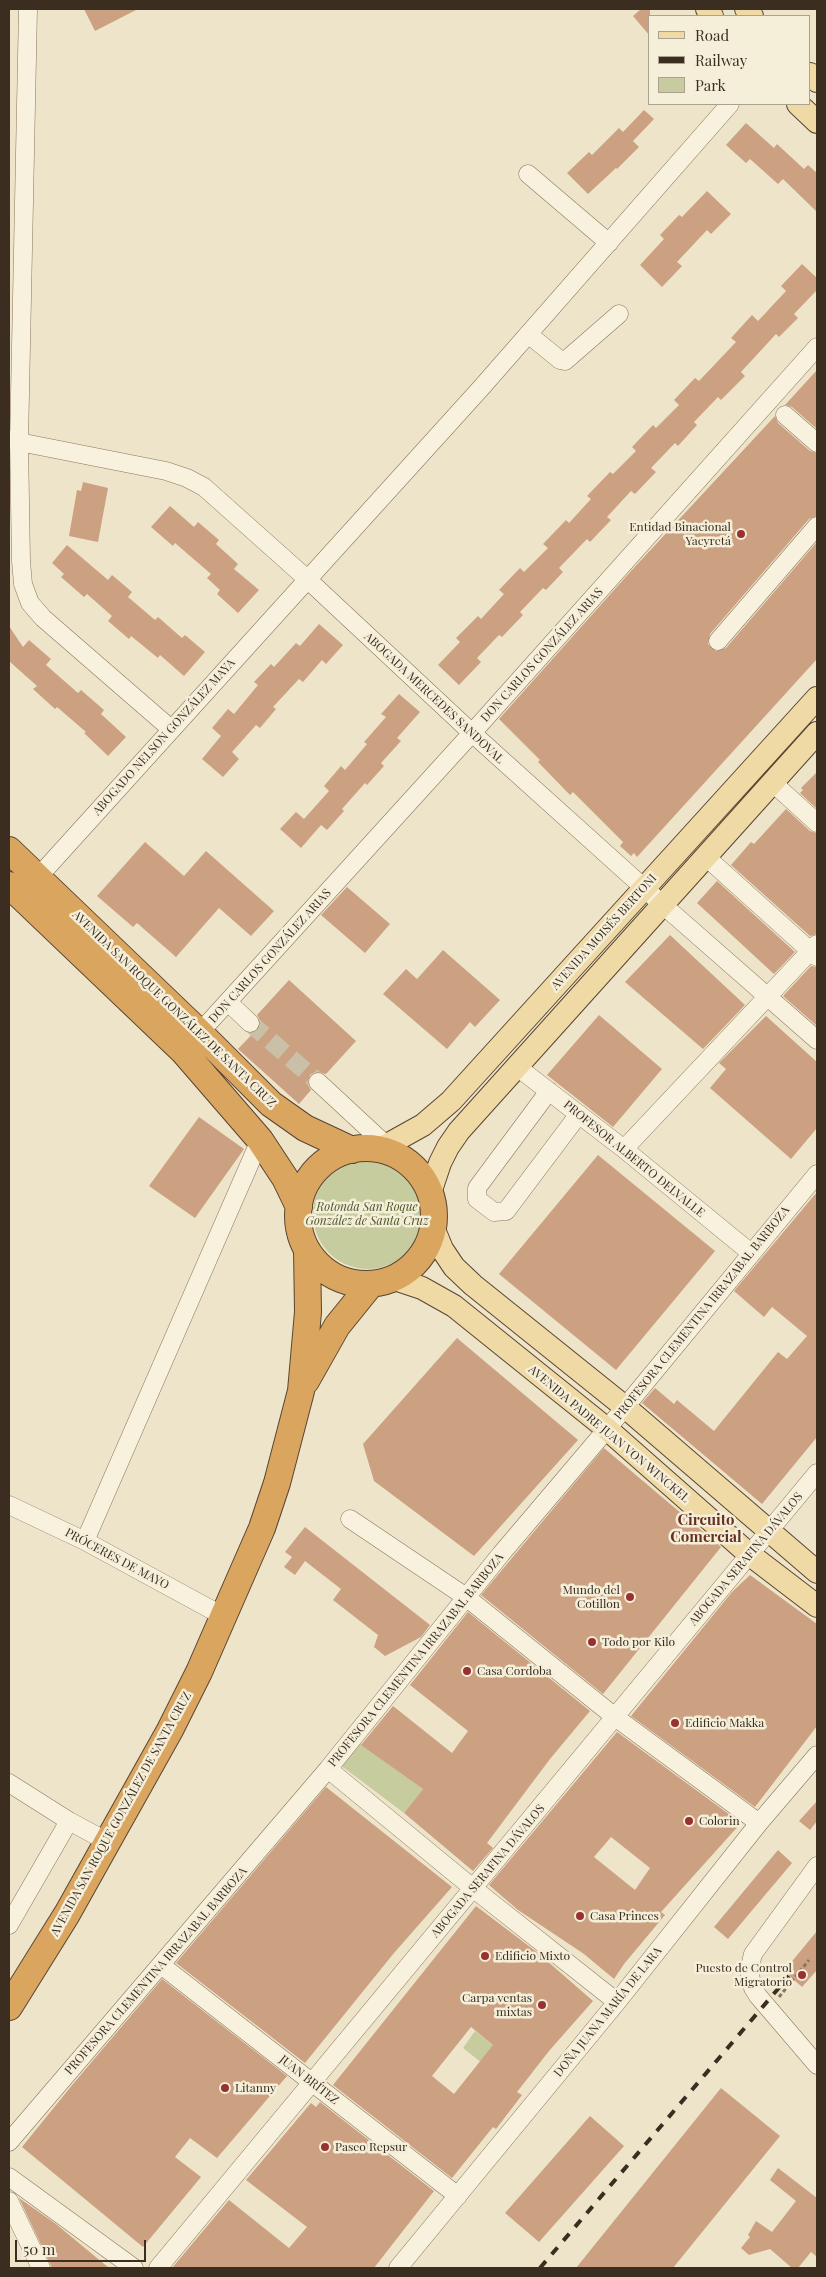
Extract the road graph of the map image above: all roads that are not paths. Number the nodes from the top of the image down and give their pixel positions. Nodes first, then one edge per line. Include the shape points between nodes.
1 (28, 9) edge
2 (729, 105) edge
3 (799, 105) edge
4 (817, 122) edge
5 (528, 174) dead end
6 (609, 243) junction
7 (620, 314) dead end
8 (528, 334) junction
9 (817, 347) edge
10 (785, 415) dead end
11 (14, 441) edge
12 (817, 443) edge
13 (817, 526) edge
14 (306, 578) junction
15 (718, 641) dead end
16 (817, 698) edge
17 (794, 722) junction
18 (171, 729) junction
19 (472, 734) junction
20 (816, 737) edge
21 (772, 782) junction
22 (817, 823) edge
23 (9, 850) edge
24 (705, 856) junction
25 (22, 886) edge
26 (644, 888) junction
27 (663, 906) junction
28 (815, 951) edge
29 (769, 997) junction
30 (228, 1002) junction
31 (250, 1023) tunnel mouth
32 (817, 1040) edge
33 (192, 1042) junction
34 (516, 1066) junction
35 (318, 1082) tunnel mouth
36 (549, 1091) junction
37 (579, 1114) junction
38 (260, 1140) junction
39 (382, 1148) junction
40 (352, 1150) junction
41 (624, 1150) junction
42 (817, 1174) edge
43 (430, 1193) junction
44 (299, 1207) junction
45 (433, 1227) junction
46 (307, 1250) junction
47 (750, 1253) junction
48 (382, 1281) junction
49 (301, 1391) junction
50 (625, 1407) junction
51 (607, 1429) junction
52 (817, 1473) edge
53 (9, 1505) edge
54 (350, 1519) dead end
55 (769, 1531) junction
56 (85, 1541) junction
57 (750, 1554) junction
58 (817, 1572) edge
59 (466, 1597) junction
60 (817, 1606) edge
61 (224, 1616) junction
62 (615, 1717) junction
63 (817, 1754) edge
64 (328, 1769) junction
65 (9, 1783) edge
66 (69, 1821) junction
67 (758, 1822) junction
68 (108, 1842) junction
69 (817, 1866) edge
70 (474, 1889) junction
71 (9, 1925) edge
72 (161, 1965) junction
73 (617, 2002) junction
74 (9, 2004) edge
75 (817, 2065) edge
76 (312, 2082) junction
77 (9, 2142) edge
78 (9, 2177) edge
79 (458, 2196) junction
80 (9, 2201) edge
81 (41, 2268) edge
82 (134, 2268) edge
83 (158, 2268) edge
84 (398, 2268) edge

1 - 11 street
2 - 6 street, ABOGADO NELSON GONZÁLEZ MAYA
3 - 4 main road
5 - 6 street
6 - 8 street, ABOGADO NELSON GONZÁLEZ MAYA
7 - 8 street via 565,361
8 - 14 street, ABOGADO NELSON GONZÁLEZ MAYA
9 - 19 street, DON CARLOS GONZÁLEZ ARIAS
10 - 12 street
11 - 14 street, ABOGADA MERCEDES SANDOVAL via 187,478 222,502
11 - 18 street via 20,561 30,603 43,618
13 - 15 street
14 - 18 street, ABOGADO NELSON GONZÁLEZ MAYA
14 - 19 street, ABOGADA MERCEDES SANDOVAL
16 - 17 main road, AVENIDA MOISÉS BERTONI
17 - 20 street
17 - 26 main road, AVENIDA MOISÉS BERTONI
18 - 25 street, ABOGADO NELSON GONZÁLEZ MAYA
19 - 26 street, ABOGADA MERCEDES SANDOVAL
19 - 30 street, DON CARLOS GONZÁLEZ ARIAS
20 - 21 main road, AVENIDA MOISÉS BERTONI
21 - 22 street
21 - 24 main road, AVENIDA MOISÉS BERTONI
23 - 25 highway, AVENIDA SAN ROQUE GONZÁLEZ DE SANTA CRUZ
24 - 27 main road, AVENIDA MOISÉS BERTONI
24 - 28 street
25 - 33 highway, AVENIDA SAN ROQUE GONZÁLEZ DE SANTA CRUZ
26 - 27 street, ABOGADA MERCEDES SANDOVAL
26 - 39 main road, AVENIDA MOISÉS BERTONI via 451,1101 423,1125
27 - 29 street, ABOGADA MERCEDES SANDOVAL
27 - 34 main road, AVENIDA MOISÉS BERTONI
28 - 29 street
29 - 32 street, ABOGADA MERCEDES SANDOVAL
29 - 41 street
30 - 31 street
30 - 33 street, DON CARLOS GONZÁLEZ ARIAS
33 - 38 highway, AVENIDA SAN ROQUE GONZÁLEZ DE SANTA CRUZ
33 - 40 highway, AVENIDA SAN ROQUE GONZÁLEZ DE SANTA CRUZ via 287,1116
34 - 36 street, PROFESOR ALBERTO DELVALLE
34 - 43 main road, AVENIDA MOISÉS BERTONI via 448,1147
35 - 39 street
36 - 37 street, PROFESOR ALBERTO DELVALLE
36 - 37 street via 477,1188 476,1199 494,1212 506,1211
37 - 41 street, PROFESOR ALBERTO DELVALLE
38 - 44 highway, AVENIDA SAN ROQUE GONZÁLEZ DE SANTA CRUZ
38 - 56 street
39 - 40 highway
39 - 43 highway via 410,1164
40 - 44 highway via 327,1161 313,1174
41 - 47 street, PROFESOR ALBERTO DELVALLE
42 - 47 street, PROFESORA CLEMENTINA IRRAZABAL BARBOZA
43 - 45 highway
44 - 46 highway via 299,1229
45 - 48 highway via 422,1254 409,1268
45 - 50 main road via 454,1267 473,1285
46 - 48 highway via 329,1273 349,1282
46 - 49 highway, AVENIDA SAN ROQUE GONZÁLEZ DE SANTA CRUZ via 308,1312
47 - 50 street, PROFESORA CLEMENTINA IRRAZABAL BARBOZA
48 - 49 highway, AVENIDA SAN ROQUE GONZÁLEZ DE SANTA CRUZ via 337,1326
48 - 51 main road, AVENIDA PADRE JUAN VON WINCKEL via 422,1288 454,1306
49 - 61 highway, AVENIDA SAN ROQUE GONZÁLEZ DE SANTA CRUZ via 278,1483
50 - 51 street, PROFESORA CLEMENTINA IRRAZABAL BARBOZA
50 - 55 main road
51 - 57 main road, AVENIDA PADRE JUAN VON WINCKEL
51 - 59 street, PROFESORA CLEMENTINA IRRAZABAL BARBOZA
52 - 55 street, ABOGADA SERAFINA DÁVALOS
53 - 56 street, PRÓCERES DE MAYO
54 - 59 street
55 - 57 street, ABOGADA SERAFINA DÁVALOS
55 - 58 main road
56 - 61 street, PRÓCERES DE MAYO
57 - 60 main road, AVENIDA PADRE JUAN VON WINCKEL
57 - 62 street, ABOGADA SERAFINA DÁVALOS
59 - 62 street
59 - 64 street, PROFESORA CLEMENTINA IRRAZABAL BARBOZA
61 - 68 highway, AVENIDA SAN ROQUE GONZÁLEZ DE SANTA CRUZ via 170,1730
62 - 67 street
62 - 70 street, ABOGADA SERAFINA DÁVALOS
63 - 67 street, DOÑA JUANA MARÍA DE LARA
64 - 70 street
64 - 72 street, PROFESORA CLEMENTINA IRRAZABAL BARBOZA
65 - 66 street
66 - 68 street
66 - 71 street
67 - 73 street, DOÑA JUANA MARÍA DE LARA
68 - 74 highway, AVENIDA SAN ROQUE GONZÁLEZ DE SANTA CRUZ via 67,1914
69 - 75 street via 753,1954 750,1971 753,1988
70 - 73 street
70 - 76 street, ABOGADA SERAFINA DÁVALOS
72 - 76 street, JUAN BRÍTEZ
72 - 77 street, PROFESORA CLEMENTINA IRRAZABAL BARBOZA
73 - 79 street, DOÑA JUANA MARÍA DE LARA
76 - 79 street, JUAN BRÍTEZ
76 - 83 street, ABOGADA SERAFINA DÁVALOS
78 - 82 street
79 - 84 street, DOÑA JUANA MARÍA DE LARA
80 - 81 street

